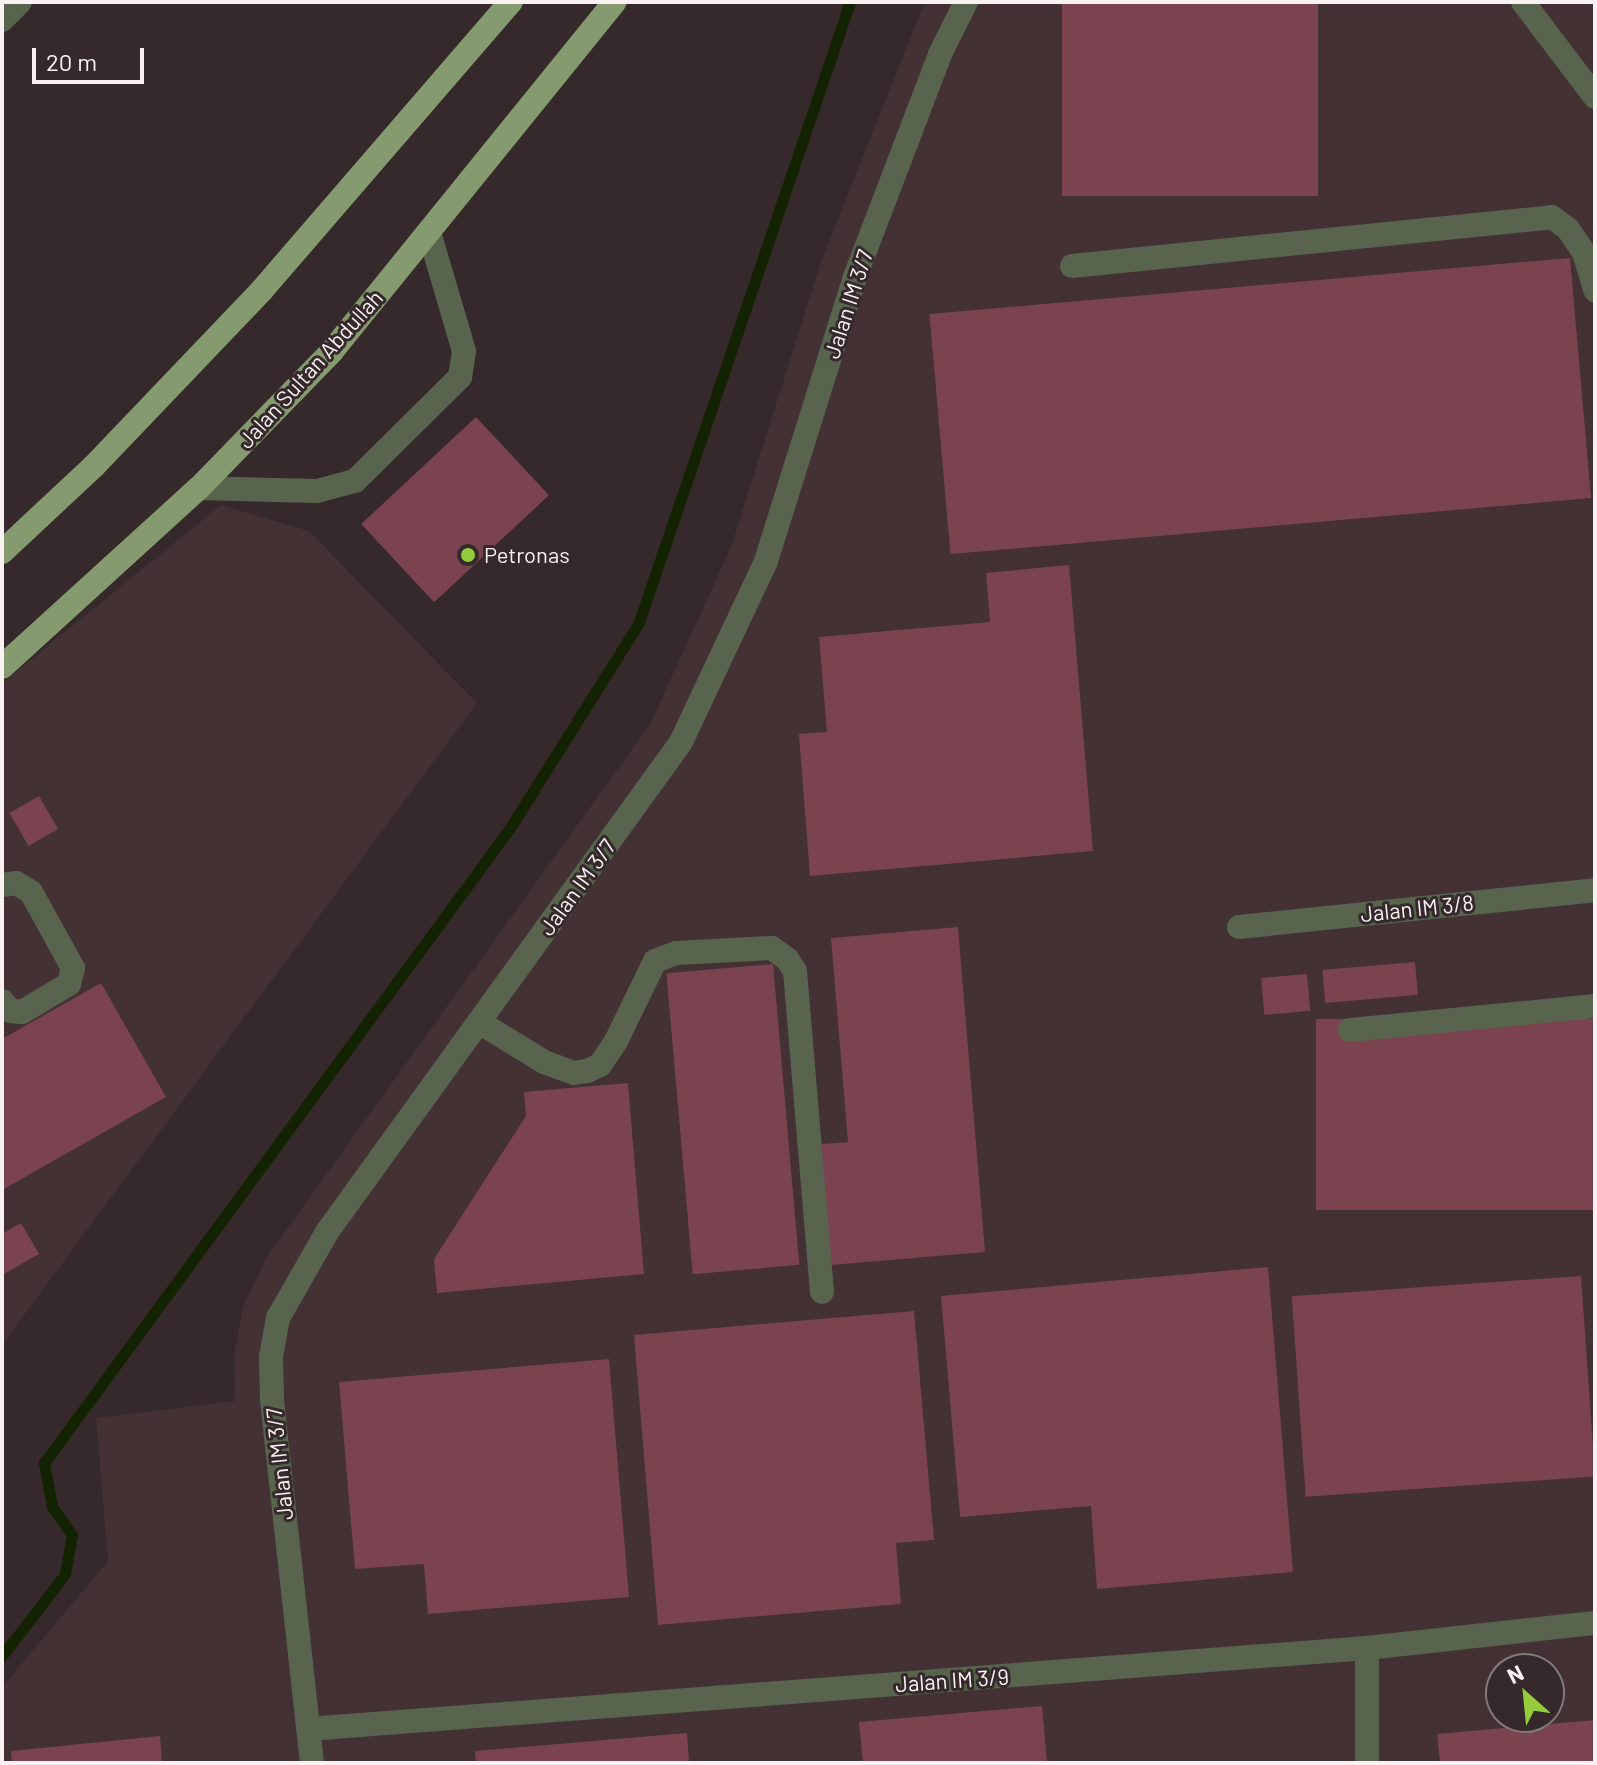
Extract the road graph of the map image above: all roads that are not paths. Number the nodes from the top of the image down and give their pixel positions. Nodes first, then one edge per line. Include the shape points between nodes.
1 (20, 2) edge
2 (511, 2) edge
3 (615, 2) edge
4 (966, 2) edge
5 (1523, 2) edge
6 (2, 20) edge
7 (1595, 97) edge
8 (429, 232) junction
9 (1072, 266) dead end
10 (1595, 290) edge
11 (199, 488) junction
12 (2, 552) edge
13 (2, 667) edge
14 (2, 885) edge
15 (1595, 890) edge
16 (1239, 927) dead end
17 (2, 1001) edge
18 (1595, 1006) edge
19 (479, 1022) junction
20 (1350, 1030) dead end
21 (822, 1292) dead end
22 (1595, 1623) edge
23 (1367, 1648) junction
24 (308, 1729) junction
25 (312, 1763) edge
26 (1367, 1763) edge

1 - 6 street
2 - 12 main road via 262,290 94,466
3 - 8 main road, Jalan Sultan Abdullah
4 - 19 street, Jalan IM 3/7 via 940,54 855,277 766,561 681,742
5 - 7 street
8 - 11 main road, Jalan Sultan Abdullah via 332,351
8 - 11 street via 464,351 460,377 355,481 317,491
9 - 10 street via 1552,217 1584,253
11 - 13 main road, Jalan Sultan Abdullah
14 - 17 street via 16,883 31,892 73,968 69,984 22,1012 11,1011
15 - 16 street, Jalan IM 3/8
18 - 20 street
19 - 21 street via 544,1062 574,1073 587,1071 600,1065 616,1041 655,961 676,953 772,948 787,959 795,971
19 - 24 street, Jalan IM 3/7 via 327,1232 278,1318 271,1357 272,1398
22 - 23 street, Jalan IM 3/9
23 - 24 street, Jalan IM 3/9
23 - 26 street
24 - 25 street, Jalan IM 3/7

